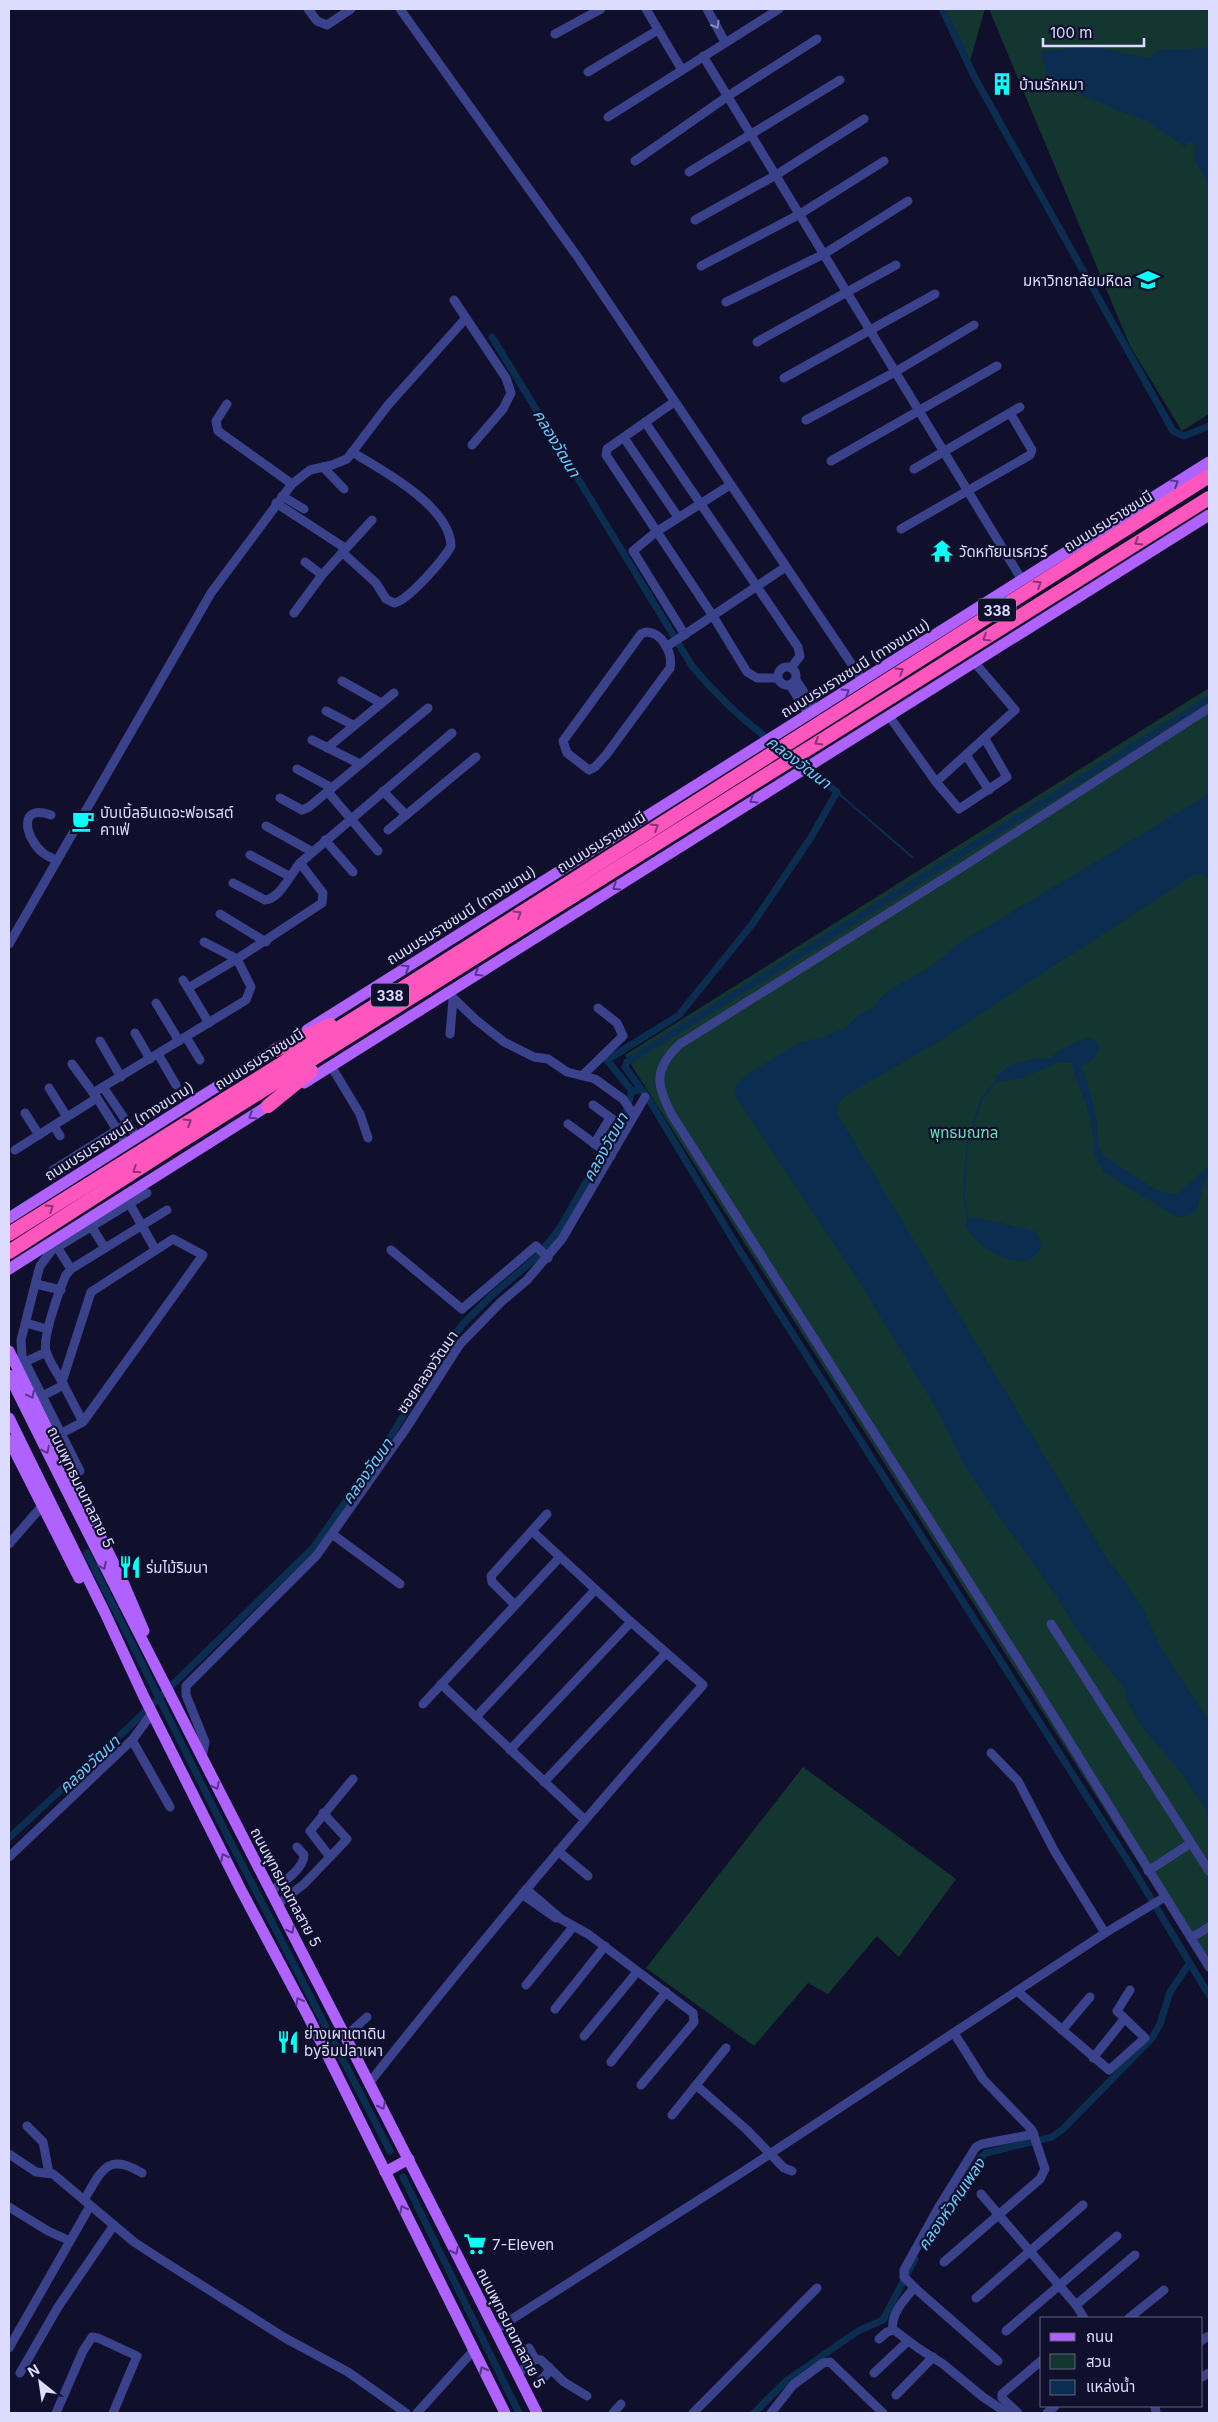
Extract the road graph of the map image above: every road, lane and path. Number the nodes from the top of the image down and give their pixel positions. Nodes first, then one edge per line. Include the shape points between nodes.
1 (308, 9) edge
2 (351, 9) edge
3 (400, 9) edge
4 (601, 9) edge
5 (646, 9) edge
6 (707, 9) edge
7 (780, 9) edge
8 (658, 30) junction
9 (555, 34) dead end
10 (817, 39) dead end
11 (725, 42) junction
12 (703, 56) junction
13 (682, 70) junction
14 (588, 72) dead end
15 (840, 80) dead end
16 (728, 96) junction
17 (608, 117) dead end
18 (864, 119) dead end
19 (752, 135) junction
20 (635, 161) dead end
21 (884, 161) dead end
22 (689, 172) dead end
23 (776, 175) junction
24 (908, 201) dead end
25 (800, 214) junction
26 (695, 220) dead end
27 (824, 254) junction
28 (896, 265) dead end
29 (701, 266) dead end
30 (848, 293) junction
31 (935, 294) dead end
32 (454, 300) dead end
33 (726, 302) dead end
34 (466, 318) junction
35 (974, 325) dead end
36 (870, 331) junction
37 (757, 342) dead end
38 (997, 366) dead end
39 (895, 372) junction
40 (784, 378) dead end
41 (674, 402) junction
42 (227, 404) dead end
43 (1020, 407) dead end
44 (919, 412) junction
45 (1010, 413) junction
46 (806, 420) dead end
47 (645, 422) junction
48 (624, 438) junction
49 (472, 445) dead end
50 (352, 452) junction
51 (944, 452) junction
52 (831, 460) dead end
53 (1209, 462) edge
54 (323, 467) junction
55 (914, 469) dead end
56 (1209, 476) edge
57 (292, 484) junction
58 (730, 484) junction
59 (344, 489) dead end
60 (968, 493) junction
61 (1209, 498) edge
62 (279, 500) junction
63 (701, 503) junction
64 (304, 509) dead end
65 (1209, 515) edge
66 (678, 517) junction
67 (372, 520) dead end
68 (901, 529) dead end
69 (656, 532) junction
70 (344, 550) junction
71 (305, 562) dead end
72 (784, 568) junction
73 (322, 575) junction
74 (1022, 580) junction
75 (757, 586) junction
76 (294, 613) dead end
77 (713, 616) junction
78 (675, 641) junction
79 (975, 663) junction
80 (791, 668) junction
81 (778, 678) junction
82 (342, 681) dead end
83 (793, 682) junction
84 (863, 682) junction
85 (394, 693) dead end
86 (381, 703) junction
87 (428, 708) dead end
88 (1209, 708) edge
89 (326, 712) dead end
90 (812, 713) junction
91 (889, 716) junction
92 (353, 725) junction
93 (452, 733) dead end
94 (984, 739) junction
95 (312, 740) dead end
96 (780, 740) junction
97 (327, 748) junction
98 (764, 750) junction
99 (966, 755) junction
100 (476, 757) dead end
101 (360, 764) junction
102 (297, 769) dead end
103 (936, 782) junction
104 (330, 790) junction
105 (989, 790) junction
106 (383, 791) junction
107 (280, 798) dead end
108 (51, 815) dead end
109 (406, 815) junction
110 (351, 818) junction
111 (266, 826) dead end
112 (388, 830) dead end
113 (325, 840) junction
114 (311, 851) junction
115 (378, 851) dead end
116 (250, 855) dead end
117 (57, 861) junction
118 (300, 863) junction
119 (353, 872) dead end
120 (289, 876) junction
121 (233, 884) dead end
122 (220, 914) dead end
123 (10, 939) edge
124 (204, 942) dead end
125 (266, 942) junction
126 (237, 960) junction
127 (183, 980) dead end
128 (188, 988) junction
129 (450, 996) junction
130 (395, 1000) junction
131 (156, 1003) dead end
132 (598, 1008) dead end
133 (209, 1023) junction
134 (135, 1034) dead end
135 (450, 1034) dead end
136 (182, 1039) junction
137 (100, 1041) dead end
138 (276, 1050) junction
139 (154, 1056) junction
140 (200, 1060) dead end
141 (72, 1064) dead end
142 (330, 1066) junction
143 (584, 1074) junction
144 (121, 1077) junction
145 (176, 1085) dead end
146 (103, 1087) junction
147 (49, 1088) dead end
148 (95, 1095) junction
149 (645, 1097) dead end
150 (593, 1105) dead end
151 (268, 1106) junction
152 (25, 1113) dead end
153 (633, 1113) junction
154 (67, 1117) junction
155 (612, 1119) junction
156 (128, 1123) junction
157 (568, 1124) dead end
158 (54, 1126) junction
159 (624, 1128) junction
160 (117, 1129) junction
161 (39, 1134) junction
162 (60, 1136) dead end
163 (137, 1137) junction
164 (368, 1138) dead end
165 (126, 1144) junction
166 (596, 1146) junction
167 (15, 1150) dead end
168 (609, 1155) junction
169 (53, 1170) dead end
170 (147, 1193) dead end
171 (127, 1200) junction
172 (167, 1210) dead end
173 (9, 1218) edge
174 (142, 1225) junction
175 (91, 1226) junction
176 (9, 1234) edge
177 (57, 1247) junction
178 (105, 1248) junction
179 (155, 1249) junction
180 (391, 1250) dead end
181 (9, 1252) edge
182 (547, 1256) junction
183 (24, 1260) junction
184 (9, 1269) edge
185 (71, 1269) junction
186 (9, 1275) edge
187 (36, 1284) junction
188 (61, 1290) junction
189 (26, 1323) junction
190 (48, 1329) junction
191 (9, 1352) edge
192 (46, 1352) junction
193 (15, 1367) edge
194 (63, 1384) junction
195 (42, 1396) junction
196 (9, 1418) edge
197 (82, 1422) junction
198 (56, 1436) junction
199 (9, 1440) edge
200 (80, 1471) dead end
201 (42, 1506) junction
202 (547, 1514) dead end
203 (532, 1531) junction
204 (332, 1534) junction
205 (9, 1544) edge
206 (560, 1557) junction
207 (400, 1584) dead end
208 (595, 1590) junction
209 (515, 1605) junction
210 (630, 1622) junction
211 (1051, 1624) dead end
212 (666, 1653) junction
213 (159, 1673) junction
214 (136, 1680) junction
215 (441, 1684) junction
216 (423, 1704) dead end
217 (152, 1714) junction
218 (476, 1717) junction
219 (132, 1740) junction
220 (510, 1750) junction
221 (991, 1753) dead end
222 (202, 1757) junction
223 (353, 1779) dead end
224 (544, 1782) junction
225 (170, 1807) dead end
226 (323, 1813) junction
227 (584, 1819) junction
228 (1192, 1843) junction
229 (297, 1847) dead end
230 (558, 1851) junction
231 (9, 1857) edge
232 (330, 1857) junction
233 (1148, 1870) junction
234 (1209, 1871) edge
235 (588, 1876) dead end
236 (271, 1891) junction
237 (524, 1892) junction
238 (1165, 1897) junction
239 (278, 1904) junction
240 (573, 1927) junction
241 (1209, 1927) edge
242 (1105, 1933) junction
243 (1191, 1938) junction
244 (605, 1946) junction
245 (1209, 1967) edge
246 (637, 1972) junction
247 (526, 1985) dead end
248 (1130, 1990) dead end
249 (1017, 1991) junction
250 (666, 1992) junction
251 (1090, 1997) dead end
252 (555, 2009) dead end
253 (366, 2016) dead end
254 (1121, 2023) dead end
255 (1062, 2030) junction
256 (954, 2033) junction
257 (346, 2036) junction
258 (584, 2036) dead end
259 (726, 2048) dead end
260 (1093, 2058) junction
261 (611, 2062) dead end
262 (370, 2082) junction
263 (641, 2085) dead end
264 (696, 2085) junction
265 (672, 2115) dead end
266 (27, 2126) dead end
267 (1036, 2138) junction
268 (771, 2153) junction
269 (9, 2154) edge
270 (409, 2159) junction
271 (792, 2171) dead end
272 (385, 2172) junction
273 (48, 2174) junction
274 (142, 2174) dead end
275 (981, 2194) dead end
276 (87, 2203) junction
277 (1083, 2205) dead end
278 (9, 2207) edge
279 (998, 2215) junction
280 (114, 2225) junction
281 (1117, 2236) dead end
282 (68, 2240) junction
283 (1028, 2251) junction
284 (1134, 2255) dead end
285 (944, 2262) dead end
286 (1059, 2286) junction
287 (817, 2288) dead end
288 (914, 2288) junction
289 (1164, 2290) dead end
290 (976, 2298) dead end
291 (1076, 2305) junction
292 (1083, 2317) edge
293 (1130, 2317) edge
294 (495, 2330) junction
295 (892, 2330) junction
296 (1006, 2330) dead end
297 (879, 2339) dead end
298 (908, 2341) junction
299 (9, 2348) edge
300 (529, 2348) dead end
301 (474, 2350) junction
302 (933, 2357) junction
303 (536, 2359) junction
304 (998, 2361) dead end
305 (1040, 2362) edge
306 (549, 2367) junction
307 (20, 2372) dead end
308 (874, 2373) dead end
309 (517, 2374) junction
310 (537, 2384) dead end
311 (896, 2395) dead end
312 (586, 2396) dead end
313 (621, 2404) dead end
314 (56, 2413) edge
315 (113, 2413) edge
316 (406, 2413) edge
317 (417, 2413) edge
318 (505, 2413) edge
319 (537, 2413) edge
320 (613, 2413) edge
321 (694, 2413) edge
322 (771, 2413) edge
323 (883, 2413) edge
324 (1007, 2413) edge
325 (1018, 2413) edge

1 - 2 street via 317,21 327,25
3 - 41 street via 579,259
4 - 9 street
5 - 8 street
6 -> 11 street
7 - 11 street
8 - 13 street
8 - 14 street
10 - 16 street
11 - 12 street
12 - 13 street
12 - 16 street
13 - 17 street
15 - 19 street
16 - 19 street
16 - 20 street
18 - 23 street
19 - 22 street
19 - 23 street
21 - 25 street
23 - 25 street
23 - 26 street
24 - 27 street
25 - 27 street
25 - 29 street
27 - 30 street
27 - 33 street
28 - 30 street
30 - 36 street
30 - 37 street
31 - 36 street
32 - 34 street
34 - 49 street via 506,378 511,393 504,409
34 - 50 street via 388,405
35 - 39 street
36 - 39 street
36 - 40 street
38 - 44 street
39 - 44 street
39 - 46 street
41 - 47 street
41 - 58 street
42 - 57 street via 216,422 218,431
43 - 45 street
44 - 51 street
44 - 52 street
45 - 51 street
45 - 60 street via 1032,453
47 - 48 street
47 - 63 street
48 - 66 street
48 - 69 street via 607,449 606,455
50 - 54 street via 340,463
50 - 70 street via 394,477 427,503 446,530 451,546 421,582 394,604
51 - 55 street
51 - 60 street
74 -> 53 main road, ถนนบรมราชชนนี (ทางขนาน) / 338
54 - 57 street via 305,472
54 - 59 street
96 -> 56 highway, ถนนบรมราชชนนี / 338
57 - 62 street
58 - 63 street
58 - 72 street
60 - 68 street
60 - 74 street
61 -> 130 highway, ถนนบรมราชชนนี / 338 via 798,755
62 - 64 street
62 - 70 street
62 - 117 street via 211,593
63 - 66 street
63 - 75 street
65 - 79 main road, 338
66 - 69 street
67 - 70 street
69 - 77 street
69 - 78 street via 633,553
70 - 73 street
71 - 73 street
72 - 75 street
72 - 84 street
73 - 76 street
74 - 84 main road, ถนนบรมราชชนนี (ทางขนาน) / 338
75 - 77 street
75 - 80 street via 800,651
77 - 78 street
77 - 81 street via 751,675
78 - 78 street via 670,668 598,765 589,770 567,753 563,741 566,735 641,634 651,632
79 - 91 main road, 338
79 - 94 street via 1015,710
80 - 81 street via 780,670
80 - 83 street via 796,674
81 - 83 street via 784,685
82 - 86 street
83 - 90 street
90 -> 84 main road, ถนนบรมราชชนนี (ทางขนาน) / 338
85 - 86 street
86 - 92 street
87 - 101 street
88 - 233 street via 680,1044 662,1064 660,1083 662,1096 672,1115
89 - 92 street
90 - 96 main road, ถนนบรมราชชนนี (ทางขนาน) / 338
91 - 103 street
91 -> 129 main road, 338
92 - 97 street
93 - 106 street
94 - 99 street
94 - 105 street via 1007,777
95 - 97 street
96 - 98 highway, ถนนบรมราชชนนี / 338
97 - 101 street
130 -> 98 highway, ถนนบรมราชชนนี / 338
138 -> 98 main road, ถนนบรมราชชนนี (ทางขนาน) / 338
99 - 103 street
99 - 105 street
100 - 109 street
101 - 104 street
102 - 104 street
103 - 105 street via 959,809
104 - 107 street via 305,810
104 - 110 street
106 - 109 street
106 - 110 street
108 - 117 street via 37,812 28,819 27,826 38,848
109 - 112 street
110 - 113 street
110 - 115 street
111 - 114 street
113 - 114 street
113 - 119 street
114 - 118 street
116 - 120 street
117 - 123 street
118 - 120 street
118 - 125 street via 323,893 322,904
120 - 121 street via 281,890 269,900
122 - 125 street
124 - 126 street
125 - 126 street
126 - 128 street
126 - 133 street via 250,981 250,993 246,1000
127 - 128 street
128 - 133 street
129 - 135 street
129 - 142 main road, 338
129 - 143 street via 504,1042 534,1057 548,1059 568,1072
130 - 138 highway
130 - 151 highway
176 -> 130 highway, ถนนบรมราชชนนี / 338
130 -> 181 highway, ถนนบรมราชชนนี / 338
131 - 136 street
132 - 143 street via 617,1023 623,1036
133 - 136 street
134 - 139 street
136 - 139 street
136 - 140 street
137 - 144 street
138 - 163 main road, ถนนบรมราชชนนี (ทางขนาน) / 338
139 - 144 street
139 - 145 street
141 - 148 street
142 - 151 main road, 338
142 - 164 street via 360,1114
143 - 153 street via 623,1099
144 - 146 street
146 - 148 street
146 - 156 street
147 - 154 street
148 - 154 street
148 - 160 street
149 - 153 street, ซอยคลองวัฒนา
150 - 155 street
151 -> 171 main road, 338
152 - 161 street
153 - 159 street, ซอยคลองวัฒนา
154 - 158 street
155 - 159 street
155 - 166 street
156 - 160 street
156 - 163 street
157 - 166 street
158 - 161 street
158 - 162 street
159 - 168 street, ซอยคลองวัฒนา
160 - 165 street
160 - 169 street
161 - 167 street
163 - 165 main road, ถนนบรมราชชนนี (ทางขนาน) / 338
165 - 173 main road, ถนนบรมราชชนนี (ทางขนาน) / 338
166 - 168 street
168 - 182 street, ซอยคลองวัฒนา via 579,1212
170 - 171 street
171 - 174 street
171 - 175 street
171 - 183 main road, 338
172 - 174 street
174 - 178 street
174 - 179 street
175 - 177 street
175 - 178 street
177 - 185 street
177 - 187 street via 43,1261
178 - 185 street
179 - 194 street via 91,1292
179 - 197 street via 173,1239 203,1255
180 - 182 street via 462,1308 536,1246
182 - 204 street, ซอยคลองวัฒนา via 527,1280 475,1326 460,1344
183 - 184 main road, 338
183 - 186 main road
185 - 188 street
187 - 188 street
187 - 189 street
188 - 190 street
189 - 190 street
189 - 193 street
190 - 192 street
191 - 193 main road
192 - 193 street
192 - 194 street
193 - 195 street
193 -> 198 main road
193 -> 213 main road, ถนนพุทธมณฑลสาย 5 via 58,1475
194 - 195 street
194 - 197 street
195 - 198 street
196 - 214 main road
197 - 198 street
198 - 200 street
198 - 213 main road via 130,1599
199 - 201 main road
201 - 205 street
201 - 214 main road via 110,1638
202 - 203 street
203 - 206 street
203 - 209 street via 491,1576 492,1582
204 - 207 street
204 - 222 street, ซอยคลองวัฒนา via 301,1572 186,1686 186,1695 205,1742
206 - 208 street
206 - 209 street
208 - 210 street
208 - 218 street
209 - 215 street
210 - 212 street
210 - 220 street
211 - 228 street
212 - 224 street
212 - 227 street via 703,1685
213 - 222 main road, ถนนพุทธมณฑลสาย 5
214 - 217 main road
215 - 216 street
215 - 218 street
217 - 219 street
272 -> 217 main road
218 - 220 street
219 - 225 street
219 - 231 street
220 - 224 street
221 - 242 street via 1018,1781 1055,1852
222 -> 236 main road, ถนนพุทธมณฑลสาย 5
223 - 226 street
224 - 227 street
226 - 232 street via 310,1831
226 - 232 street via 348,1839
227 - 230 street
228 - 233 street
228 - 234 street
229 - 236 street via 304,1855 303,1861
230 - 235 street
230 - 237 street
232 - 239 street via 304,1884
233 - 238 street
236 - 239 main road, ถนนพุทธมณฑลสาย 5
237 - 240 street
237 - 262 street
238 - 242 street
238 - 243 street
239 -> 257 main road, ถนนพุทธมณฑลสาย 5
240 - 244 street
240 - 247 street
241 - 243 street
242 - 249 street
243 - 245 street
244 - 246 street
244 - 252 street
246 - 250 street
246 - 258 street
248 - 260 street via 1117,2011 1145,2038 1113,2069 1106,2069
249 - 255 street
249 - 256 street
250 - 261 street
250 - 263 street via 690,2009 694,2022
251 - 255 street
253 - 257 street
254 - 260 street
255 - 260 street
256 - 267 street via 982,2079 1028,2124
256 - 268 street
257 - 262 main road, ถนนพุทธมณฑลสาย 5
259 - 264 street
262 -> 270 main road, ถนนพุทธมณฑลสาย 5
264 - 265 street
264 - 268 street
266 - 273 street via 43,2142
267 - 279 street via 1044,2174
267 - 288 street via 976,2147 904,2270 904,2277
268 - 271 street via 784,2168
268 - 294 street
269 - 273 street via 36,2172
270 - 272 main road
270 -> 294 main road, ถนนพุทธมณฑลสาย 5
301 -> 272 main road
273 - 276 street via 63,2181
274 - 276 street via 124,2163 107,2166 96,2177
275 - 279 street
276 - 280 street
276 - 282 street
277 - 283 street
278 - 282 street
279 - 283 street
279 - 285 street
280 - 307 street via 58,2307
280 - 316 street via 157,2257 286,2338 348,2372
281 - 286 street
282 - 299 street
283 - 286 street
283 - 290 street
284 - 291 street
286 - 291 street
286 - 296 street
287 - 321 street
288 - 295 street via 895,2314
288 - 304 street
289 - 293 street
291 - 292 street
294 - 309 main road, ถนนพุทธมณฑลสาย 5
295 - 297 street
295 - 298 street
298 - 302 street
298 - 308 street
300 - 303 street
301 - 317 street
318 -> 301 main road
302 - 311 street
302 - 324 street
303 - 306 street
303 - 309 street
305 - 325 street via 1002,2394 1002,2398
306 - 310 street
306 - 312 street via 564,2382
309 - 319 main road, ถนนพุทธมณฑลสาย 5
313 - 320 street
314 - 315 street via 92,2337 137,2356
322 - 323 street via 794,2385 823,2363 830,2362

